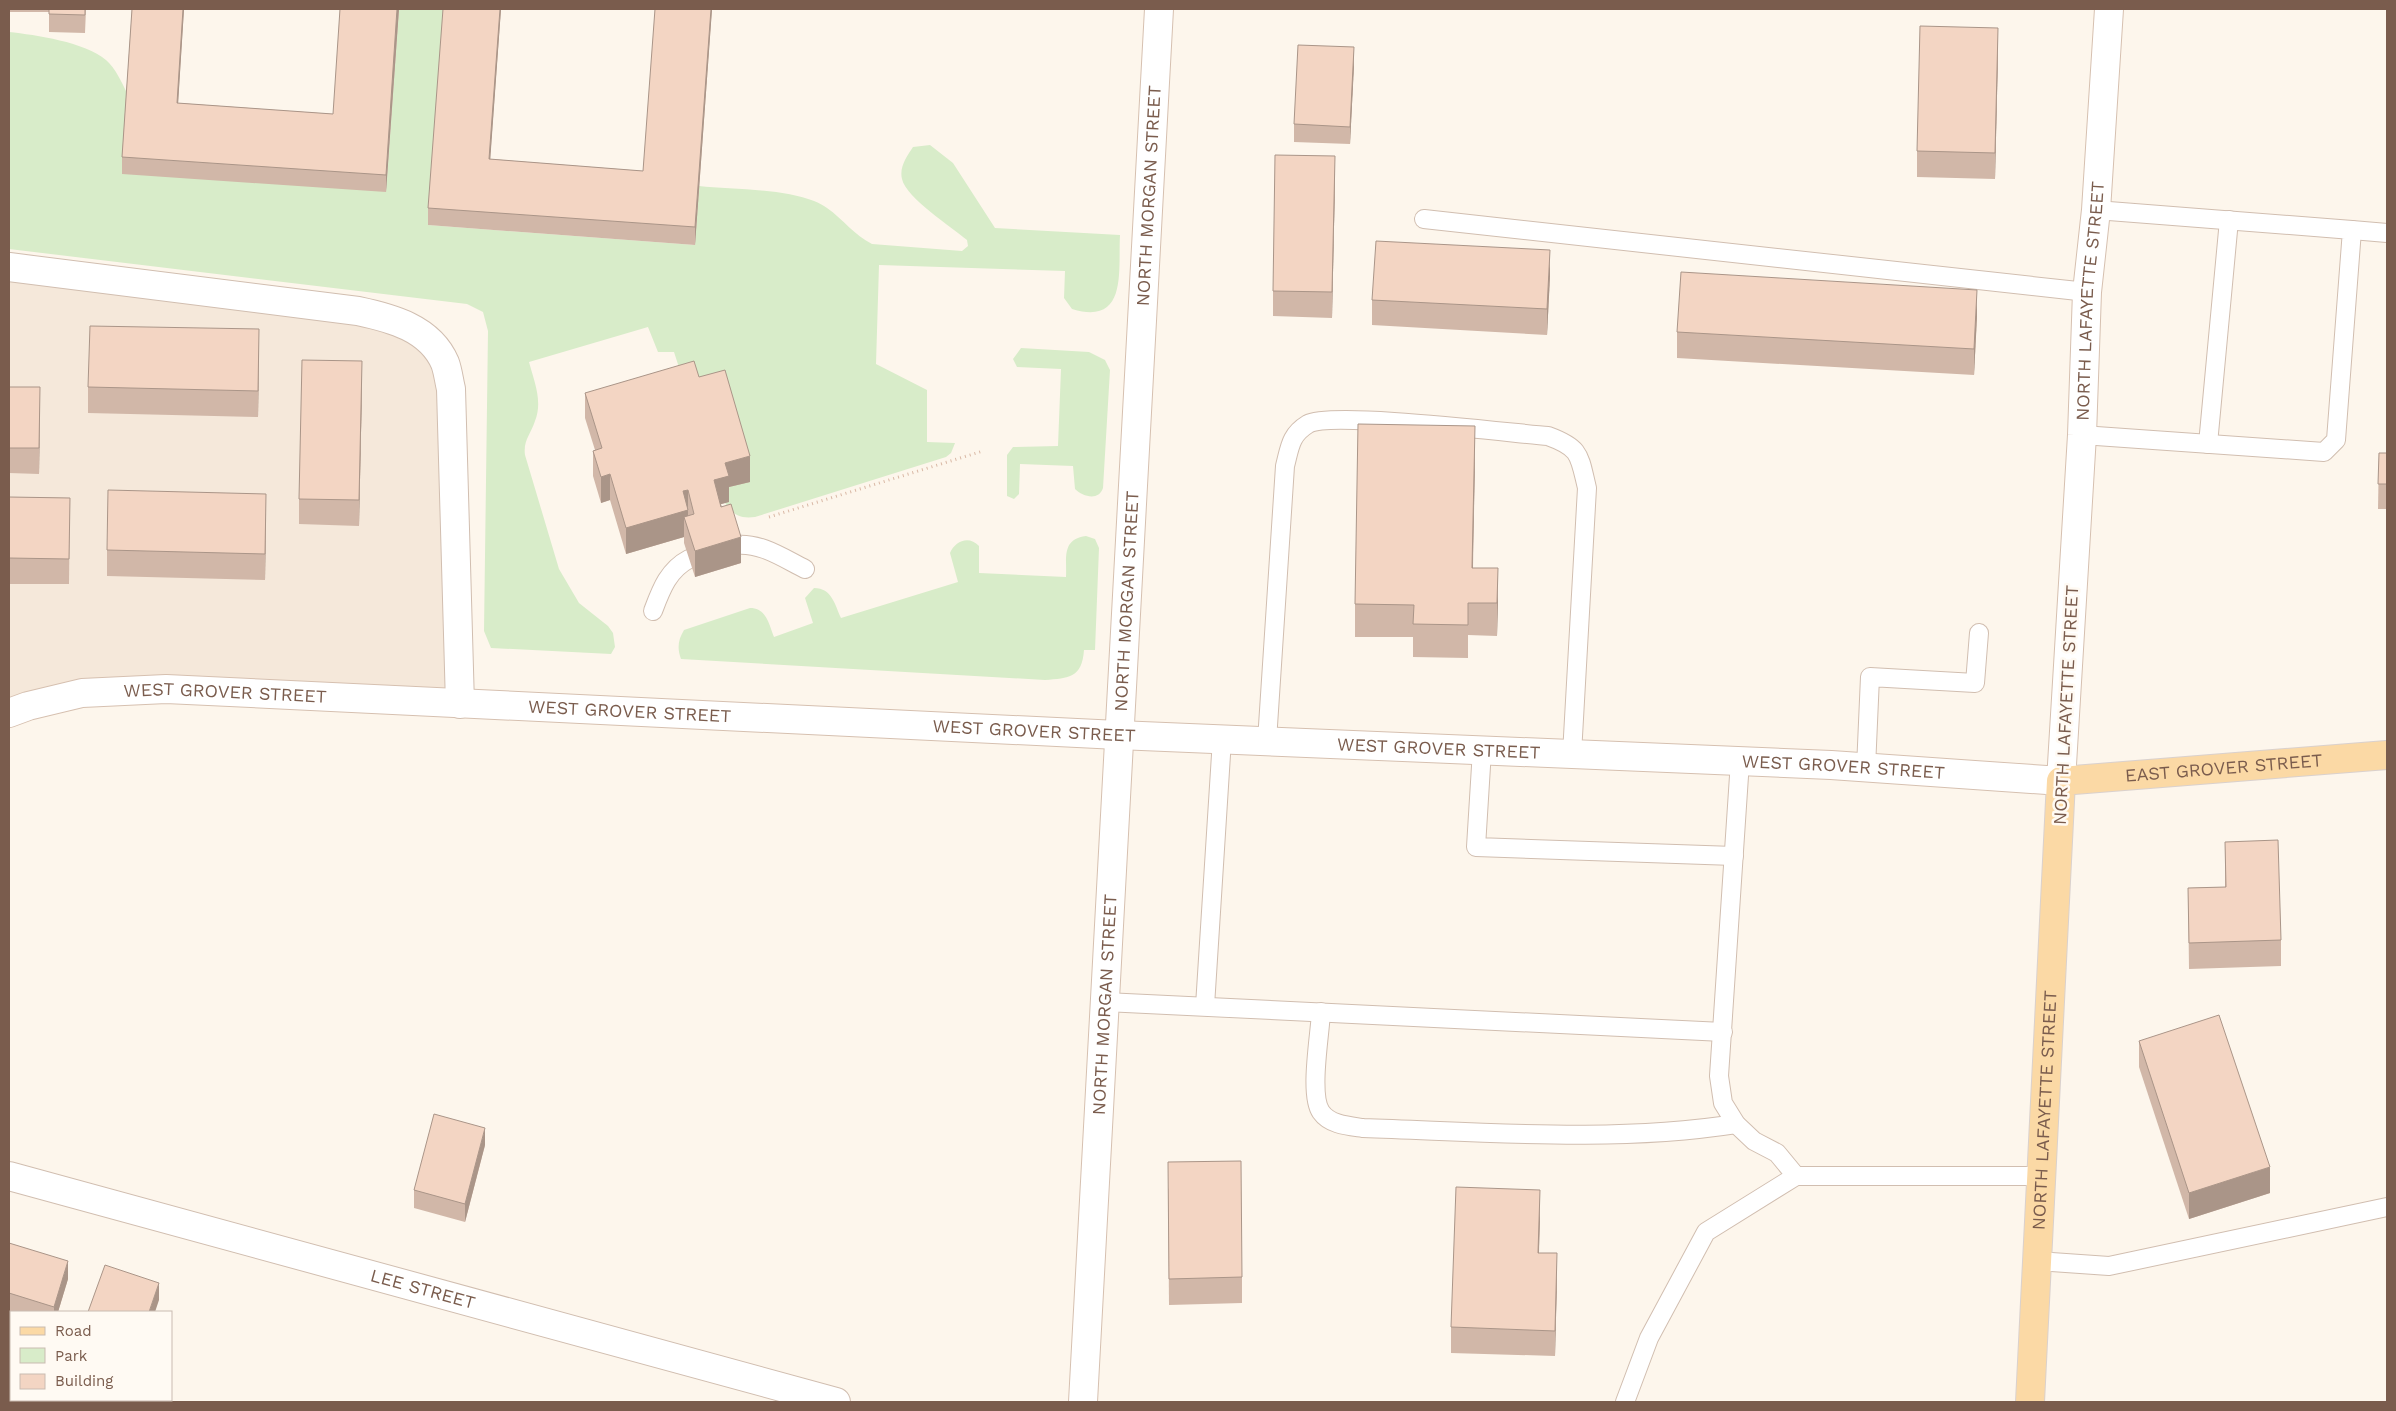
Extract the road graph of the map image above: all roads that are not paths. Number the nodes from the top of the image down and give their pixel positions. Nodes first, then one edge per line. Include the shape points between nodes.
1 (1159, 9) edge
2 (2109, 9) edge
3 (2096, 210) junction
4 (1424, 219) dead end
5 (2229, 220) junction
6 (2352, 230) junction
7 (2387, 233) edge
8 (9, 267) edge
9 (2087, 292) junction
10 (2082, 435) junction
11 (2208, 444) junction
12 (735, 545) edge
13 (689, 559) edge
14 (805, 569) dead end
15 (653, 611) dead end
16 (1979, 634) dead end
17 (460, 704) junction
18 (9, 713) edge
19 (1118, 735) junction
20 (1222, 739) junction
21 (1267, 741) junction
22 (1482, 750) junction
23 (1572, 754) junction
24 (2387, 755) edge
25 (1740, 761) junction
26 (1866, 768) junction
27 (2060, 781) junction
28 (1734, 856) junction
29 (1105, 1002) junction
30 (1205, 1006) junction
31 (1321, 1012) junction
32 (1723, 1032) junction
33 (1736, 1124) junction
34 (9, 1176) edge
35 (1796, 1176) junction
36 (2041, 1176) junction
37 (2387, 1207) edge
38 (2037, 1261) junction
39 (836, 1402) edge
40 (1083, 1402) edge
41 (1625, 1402) edge
42 (2030, 1402) edge

1 - 19 street, NORTH MORGAN STREET
2 - 3 street, NORTH LAFAYETTE STREET
3 - 5 lane
3 - 9 street, NORTH LAFAYETTE STREET
4 - 9 lane
5 - 6 lane
5 - 11 lane
6 - 7 lane
6 - 11 lane via 2336,440 2324,452
8 - 17 street via 358,311 404,324 432,344 446,364 450,389
9 - 10 street, NORTH LAFAYETTE STREET
10 - 11 lane
10 - 27 street, NORTH LAFAYETTE STREET
12 - 14 lane via 758,547
13 - 15 lane via 672,571
16 - 26 lane via 1975,683 1870,677
17 - 18 street, WEST GROVER STREET via 166,690 82,693
17 - 19 street, WEST GROVER STREET
19 - 20 street, WEST GROVER STREET
19 - 29 street, NORTH MORGAN STREET
20 - 21 street, WEST GROVER STREET
20 - 30 lane
21 - 22 street, WEST GROVER STREET
21 - 23 lane via 1285,466 1293,436 1310,423 1344,419 1548,436 1570,444 1580,460 1587,488
22 - 23 street, WEST GROVER STREET
22 - 28 lane via 1476,847
23 - 25 street, WEST GROVER STREET
24 - 27 main road, EAST GROVER STREET
25 - 26 street, WEST GROVER STREET
25 - 28 lane
26 - 27 street, WEST GROVER STREET
27 - 36 main road, NORTH LAFAYETTE STREET
28 - 32 lane
29 - 30 lane
29 - 40 street, NORTH MORGAN STREET
30 - 31 lane
31 - 32 lane
31 - 33 lane via 1317,1104 1321,1113 1342,1125 1567,1134 1666,1131
32 - 33 lane via 1719,1076 1723,1103
33 - 35 lane via 1754,1141 1777,1153
34 - 39 street, LEE STREET
35 - 36 lane
35 - 41 lane via 1706,1232 1649,1338
36 - 38 main road, NORTH LAFAYETTE STREET
37 - 38 lane via 2109,1266
38 - 42 main road, NORTH LAFAYETTE STREET

